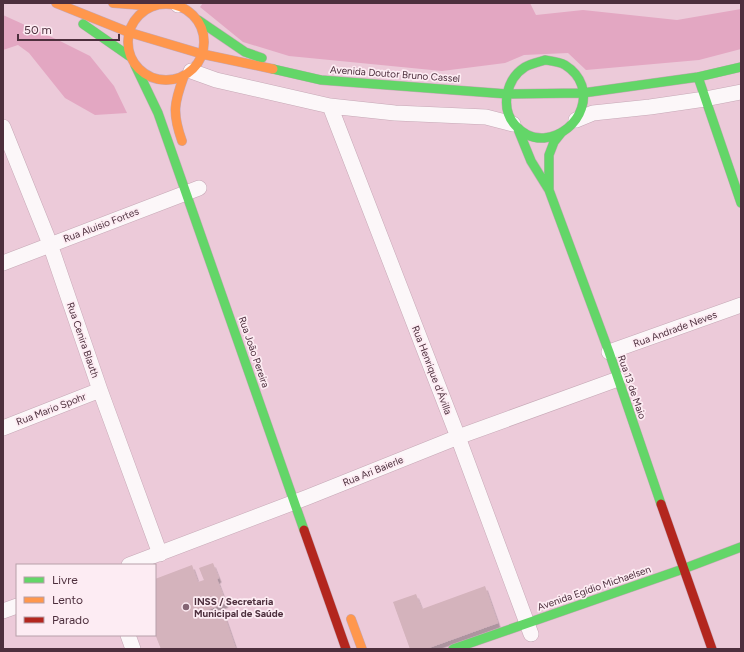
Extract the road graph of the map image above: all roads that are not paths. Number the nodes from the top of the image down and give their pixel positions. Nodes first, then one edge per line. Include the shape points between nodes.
1 (52, 3) edge
2 (56, 3) edge
3 (113, 3) edge
4 (178, 4) edge
5 (152, 6) junction
6 (198, 20) junction
7 (128, 32) junction
8 (202, 54) junction
9 (129, 56) junction
10 (135, 65) junction
11 (741, 67) edge
12 (188, 74) junction
13 (698, 76) junction
14 (321, 80) junction
15 (611, 89) junction
16 (741, 92) edge
17 (583, 93) junction
18 (507, 94) junction
19 (705, 100) junction
20 (330, 106) junction
21 (612, 110) junction
22 (576, 120) junction
23 (3, 126) edge
24 (516, 127) junction
25 (562, 132) junction
26 (186, 152) dead end
27 (195, 189) junction
28 (549, 190) junction
29 (741, 203) edge
30 (50, 244) junction
31 (3, 263) edge
32 (741, 305) edge
33 (609, 352) junction
34 (618, 379) junction
35 (100, 390) junction
36 (3, 428) edge
37 (458, 437) junction
38 (304, 498) junction
39 (741, 546) edge
40 (160, 554) junction
41 (132, 564) edge
42 (683, 569) junction
43 (16, 606) edge
44 (3, 611) edge
45 (349, 613) dead end
46 (530, 632) junction
47 (128, 636) edge
48 (133, 649) edge
49 (346, 649) edge
50 (362, 649) edge
51 (454, 649) edge
52 (712, 649) edge

1 - 9 street
2 - 7 street, Avenida Doutor Bruno Cassel
3 - 5 street
4 - 5 street
4 - 6 street
5 - 7 street via 141,12
6 - 8 street via 203,32
6 - 14 street via 245,52
7 - 8 street, Avenida Doutor Bruno Cassel
7 - 9 street
8 - 12 street via 197,65
8 - 14 street, Avenida Doutor Bruno Cassel
9 - 10 street
10 - 12 street via 148,77 166,81
10 - 27 street, Rua João Pereira
11 - 13 street, Avenida Doutor Bruno Cassel
12 - 20 street
12 - 26 street via 176,99 174,114
13 - 15 street, Avenida Doutor Bruno Cassel
13 - 19 street
14 - 18 street, Avenida Doutor Bruno Cassel
15 - 17 street, Avenida Doutor Bruno Cassel
15 - 21 street
16 - 19 street
17 - 18 street, Avenida Doutor Bruno Cassel
17 - 18 street via 580,82 570,69 555,61 545,60 524,66 510,83
17 - 22 street via 583,107
18 - 24 street via 506,110
19 - 21 street
19 - 29 street
20 - 24 street via 395,113 486,117
20 - 37 street, Rua Henrique d'Ávilla
21 - 22 street via 593,113
22 - 25 street
23 - 30 street, Rua Cenira Blauth
24 - 25 street via 530,137 536,138 550,138
24 - 28 street via 540,178
25 - 28 street, Rua 13 de Maio via 554,142 549,155
27 - 30 street, Rua Aluisio Fortes
27 - 38 street, Rua João Pereira
28 - 33 street, Rua 13 de Maio
30 - 31 street, Rua Aluisio Fortes
30 - 35 street, Rua Cenira Blauth
32 - 33 street, Rua Andrade Neves
33 - 34 street, Rua 13 de Maio
34 - 37 street, Rua Ari Baierle
34 - 42 street, Rua 13 de Maio
35 - 36 street, Rua Mario Spohr
35 - 40 street, Rua Cenira Blauth
37 - 38 street, Rua Ari Baierle
37 - 46 street, Rua Henrique d'Ávilla
38 - 40 street, Rua Ari Baierle
38 - 49 street, Rua João Pereira
39 - 42 street, Avenida Egídio Michaelsen
40 - 41 street, Rua Ari Baierle
42 - 46 street, Avenida Egídio Michaelsen
42 - 52 street, Rua 13 de Maio
43 - 44 street
45 - 50 street
46 - 51 street, Avenida Egídio Michaelsen
47 - 48 street

